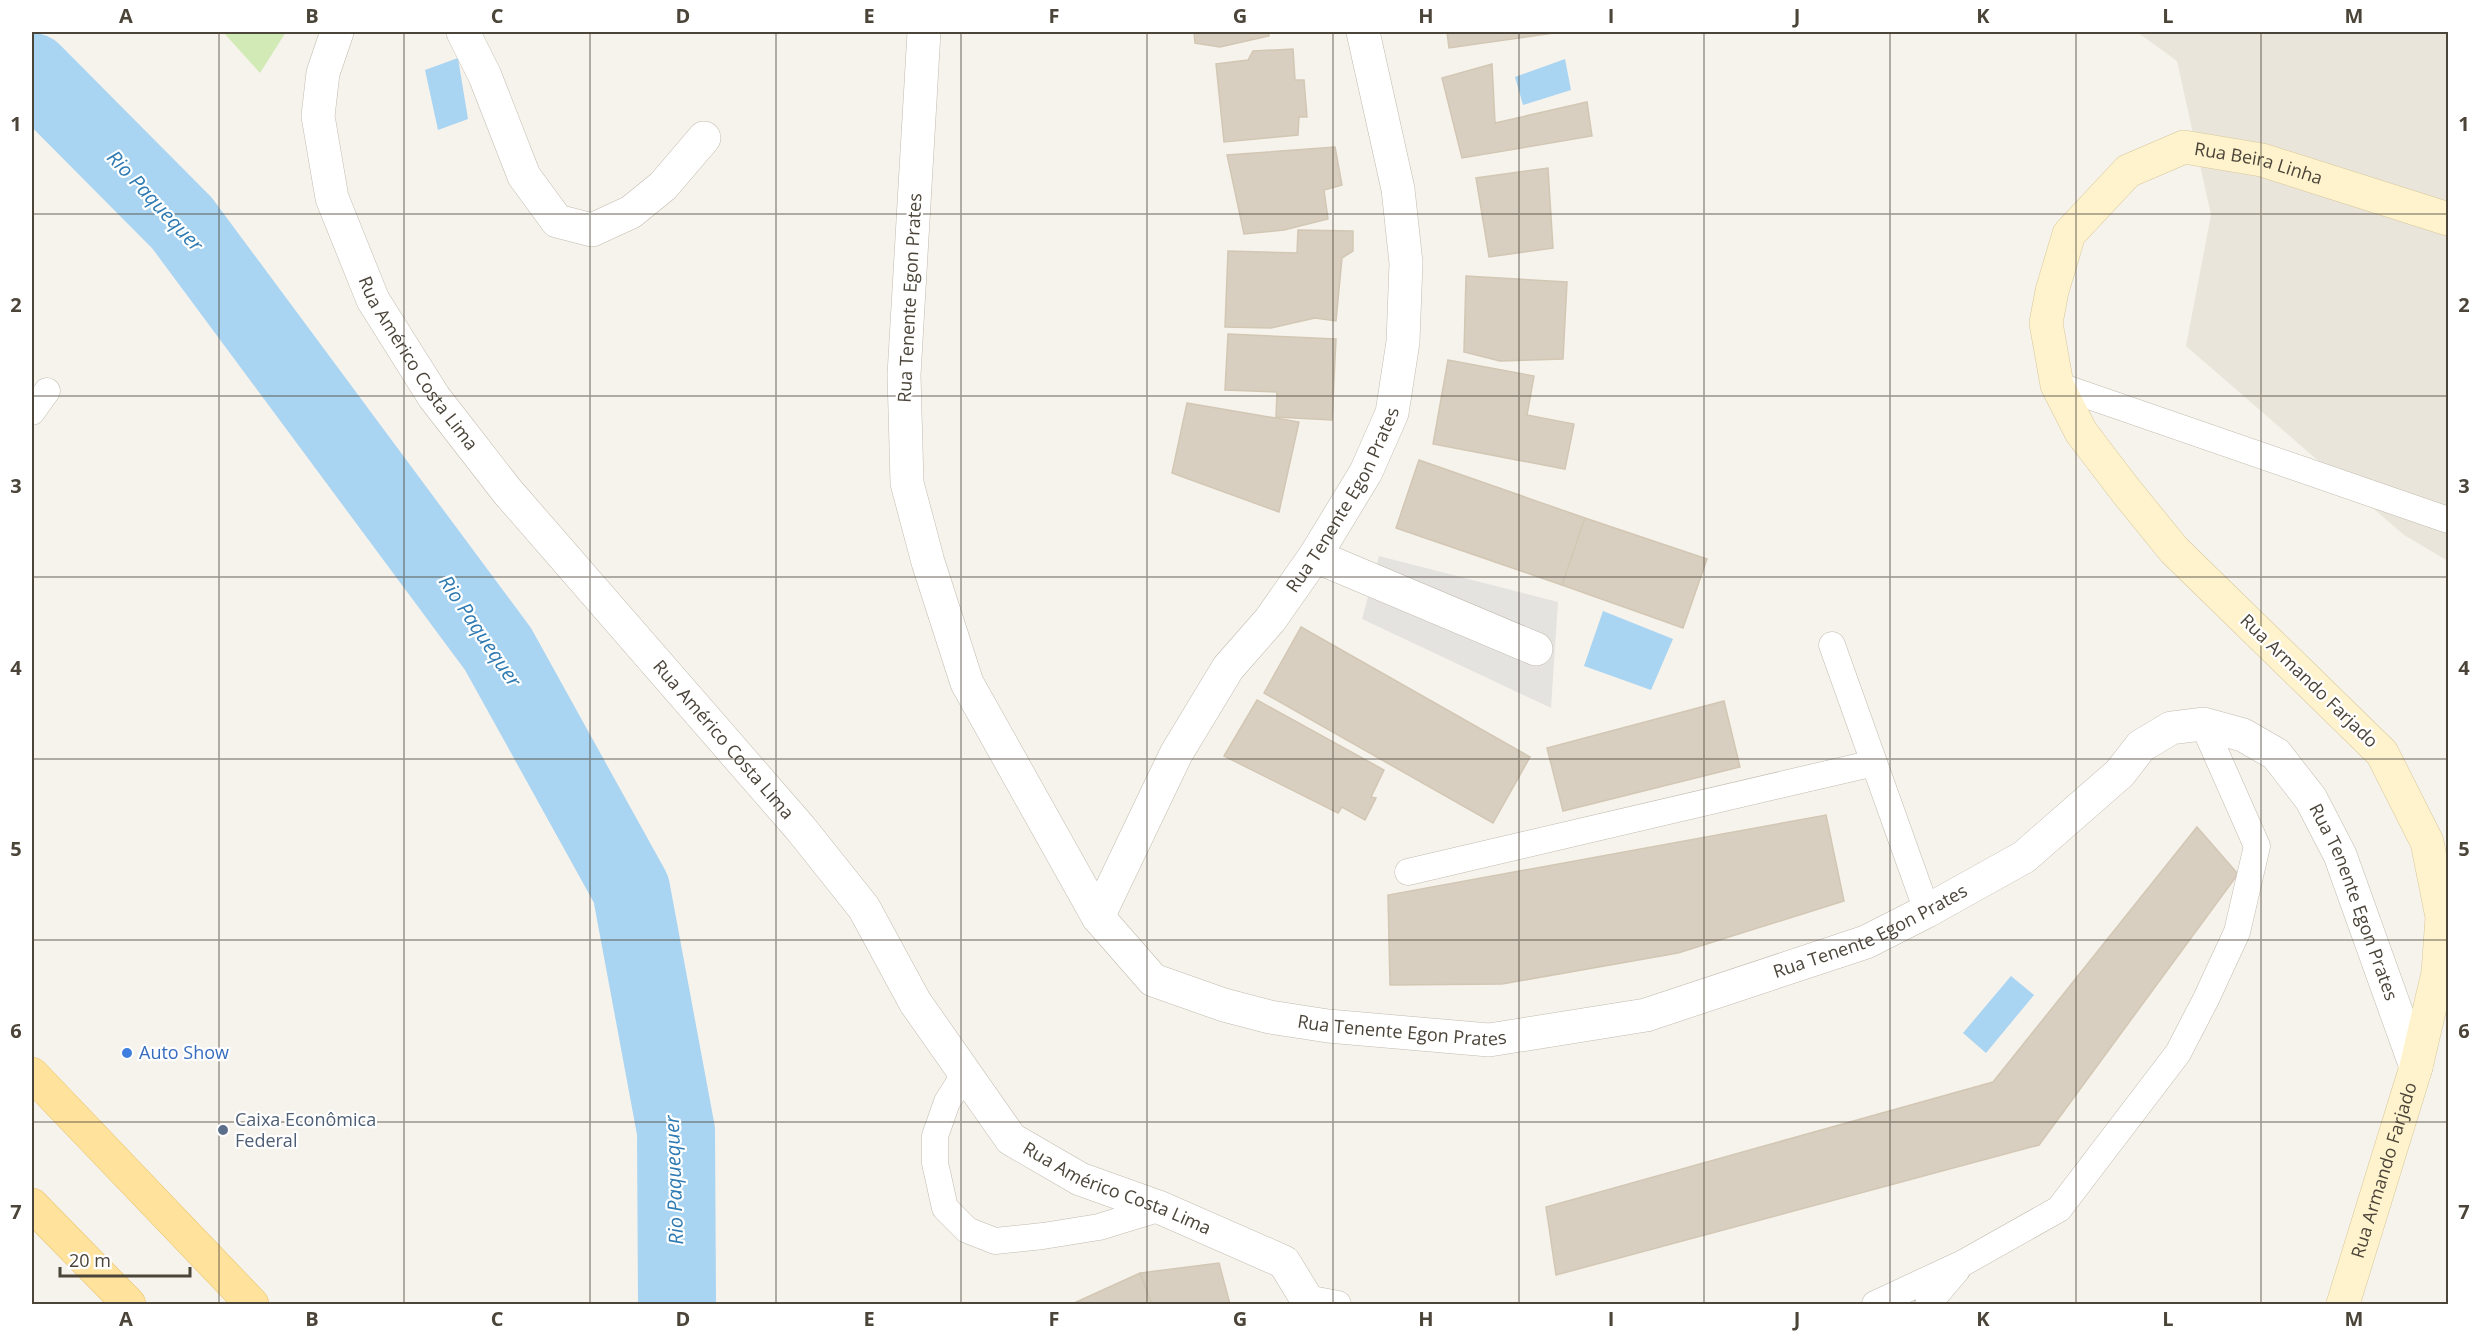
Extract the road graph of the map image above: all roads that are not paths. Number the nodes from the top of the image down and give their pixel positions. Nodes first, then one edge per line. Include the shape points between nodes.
1 (337, 32) edge
2 (463, 32) edge
3 (924, 32) edge
4 (1363, 32) edge
5 (704, 138) dead end
6 (2448, 219) edge
7 (2057, 384) junction
8 (47, 392) dead end
9 (32, 412) edge
10 (2448, 520) edge
11 (1315, 556) junction
12 (1832, 645) dead end
13 (1536, 648) dead end
14 (2203, 724) junction
15 (1874, 763) junction
16 (1408, 872) dead end
17 (1927, 911) junction
18 (1098, 917) junction
19 (2416, 1067) junction
20 (32, 1074) edge
21 (964, 1075) junction
22 (32, 1205) edge
23 (1161, 1208) junction
24 (1963, 1263) junction
25 (1306, 1301) edge
26 (129, 1305) edge
27 (252, 1305) edge
28 (1338, 1305) edge
29 (1875, 1305) edge
30 (1928, 1305) edge
31 (2343, 1305) edge

1 - 21 street, Rua Américo Costa Lima via 323,73 318,116 332,198 373,300 434,397 507,491 801,829 864,908 915,1002
2 - 5 street via 485,76 524,176 557,221 592,230 631,212 663,186
3 - 18 street, Rua Tenente Egon Prates via 904,375 906,483 967,683
4 - 11 street, Rua Tenente Egon Prates via 1398,189 1406,262 1403,342 1392,413 1366,472
6 - 7 street, Rua Beira Linha via 2262,160 2184,147 2128,171 2069,234 2046,323
7 - 10 lane
7 - 19 street, Rua Armando Farjado via 2081,432 2174,550 2382,753 2427,842 2442,917 2438,973
8 - 9 lane
11 - 13 street
11 - 18 street, Rua Tenente Egon Prates via 1270,620 1228,668 1176,754
12 - 15 lane
14 - 17 street, Rua Tenente Egon Prates via 2171,728 2141,746 2120,772 2024,857
14 - 19 street, Rua Tenente Egon Prates via 2243,735 2276,754 2311,800 2340,855
14 - 24 lane via 2257,846 2237,932 2178,1053 2059,1209
15 - 16 lane
15 - 17 lane
17 - 18 street, Rua Tenente Egon Prates via 1866,942 1646,1016 1489,1040 1328,1026 1224,1005 1153,980
19 - 31 street, Rua Armando Farjado
20 - 27 main road
21 - 23 street, Rua Américo Costa Lima via 1011,1139 1080,1179
21 - 23 lane via 947,1102 935,1136 935,1163 945,1208 967,1230 995,1241 1043,1236 1099,1227
22 - 26 main road
23 - 25 street, Rua Américo Costa Lima via 1284,1262
24 - 29 lane
24 - 30 lane
25 - 28 lane

